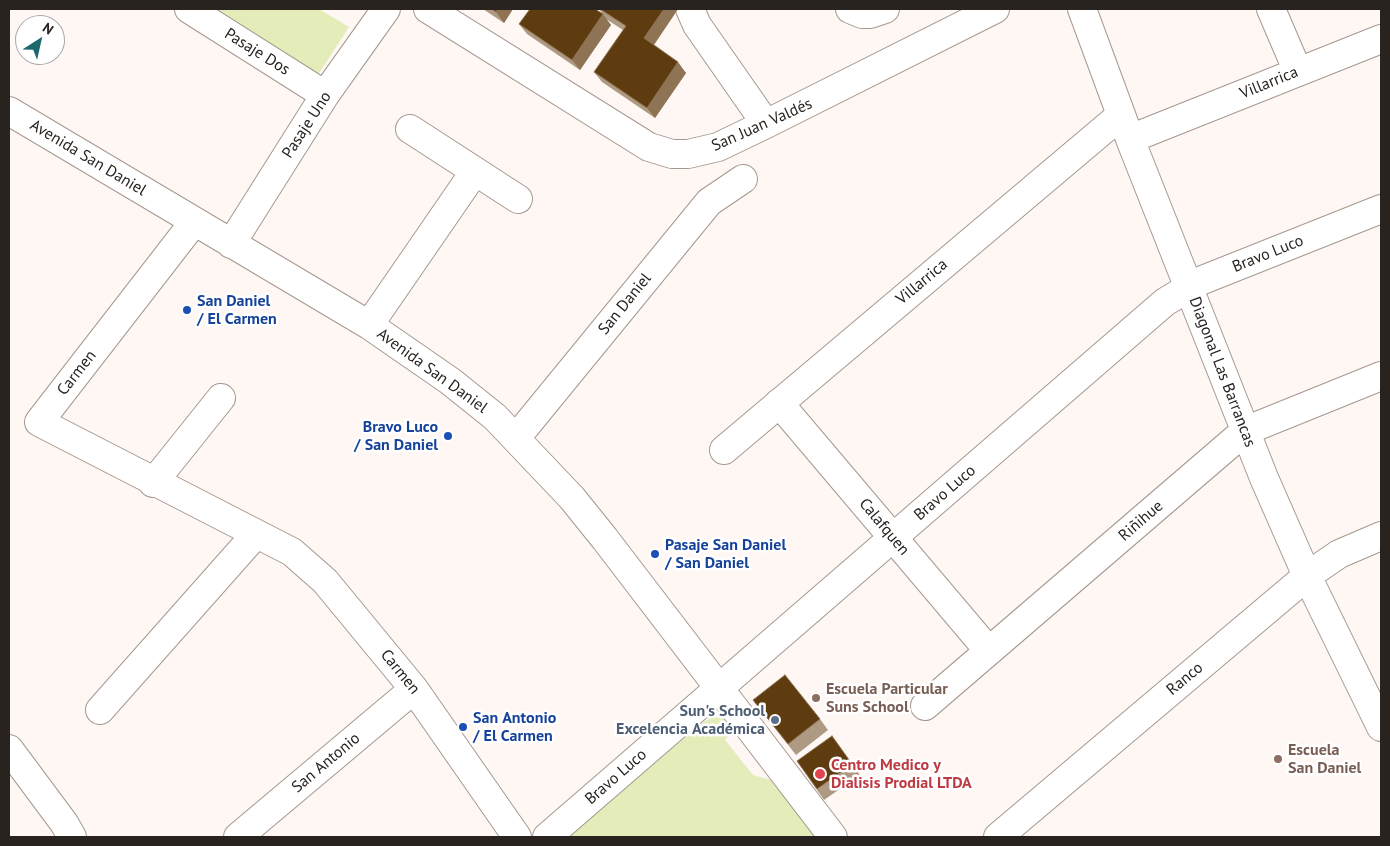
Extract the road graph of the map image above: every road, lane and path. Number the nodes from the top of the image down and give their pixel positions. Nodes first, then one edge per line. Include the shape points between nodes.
1 (189, 9) edge
2 (386, 9) edge
3 (428, 9) edge
4 (690, 9) edge
5 (850, 9) edge
6 (885, 9) edge
7 (996, 9) edge
8 (1082, 9) edge
9 (1271, 9) edge
10 (1381, 39) edge
11 (1298, 72) junction
12 (325, 95) junction
13 (9, 111) edge
14 (766, 124) junction
15 (1126, 127) junction
16 (410, 129) dead end
17 (475, 171) junction
18 (743, 179) dead end
19 (518, 199) dead end
20 (1381, 209) edge
21 (194, 222) junction
22 (231, 244) junction
23 (1190, 287) junction
24 (369, 325) junction
25 (1381, 376) edge
26 (221, 398) dead end
27 (779, 403) junction
28 (1245, 431) junction
29 (516, 438) junction
30 (724, 450) dead end
31 (154, 483) junction
32 (256, 534) junction
33 (1381, 536) edge
34 (894, 538) junction
35 (1307, 576) junction
36 (989, 651) junction
37 (718, 688) junction
38 (414, 689) junction
39 (924, 706) dead end
40 (100, 710) dead end
41 (1381, 727) edge
42 (9, 749) edge
43 (72, 837) edge
44 (238, 837) edge
45 (517, 837) edge
46 (547, 837) edge
47 (833, 837) edge
48 (998, 837) edge

1 - 12 street, Pasaje Dos
2 - 12 street, Pasaje Uno
3 - 14 street, San Juan Valdés via 660,152 703,152
4 - 14 street via 697,25
5 - 6 street via 870,14
7 - 14 street, San Juan Valdés
8 - 15 street, Diagonal Las Barrancas
9 - 11 street
10 - 11 street, Villarrica
11 - 15 street, Villarrica
12 - 22 street, Pasaje Uno
13 - 21 street, Avenida San Daniel
15 - 23 street, Diagonal Las Barrancas
15 - 27 street, Villarrica
16 - 17 street
17 - 19 street
17 - 24 street
18 - 29 street, San Daniel via 709,202
20 - 23 street, Bravo Luco
21 - 22 street, Avenida San Daniel
21 - 31 street, Carmen via 39,422
22 - 24 street, Avenida San Daniel
23 - 28 street, Diagonal Las Barrancas
23 - 34 street, Bravo Luco via 1157,309
24 - 29 street, Avenida San Daniel via 450,381
25 - 28 street, Riñihue
26 - 31 street
27 - 30 street, Villarrica
27 - 34 street, Calafquen
28 - 35 street, Diagonal Las Barrancas
28 - 36 street, Riñihue
29 - 37 street, Avenida San Daniel via 606,539
31 - 32 street, Carmen
32 - 38 street, Carmen via 292,552 326,581
32 - 40 street
33 - 35 street, Ranco via 1340,554
34 - 36 street, Calafquen
34 - 37 street, Bravo Luco
35 - 41 street, Diagonal Las Barrancas
35 - 48 street, Ranco
36 - 39 street, Riñihue
37 - 46 street, Bravo Luco
37 - 47 street, Avenida San Daniel
38 - 44 street, San Antonio
38 - 45 street, Carmen
42 - 43 street

